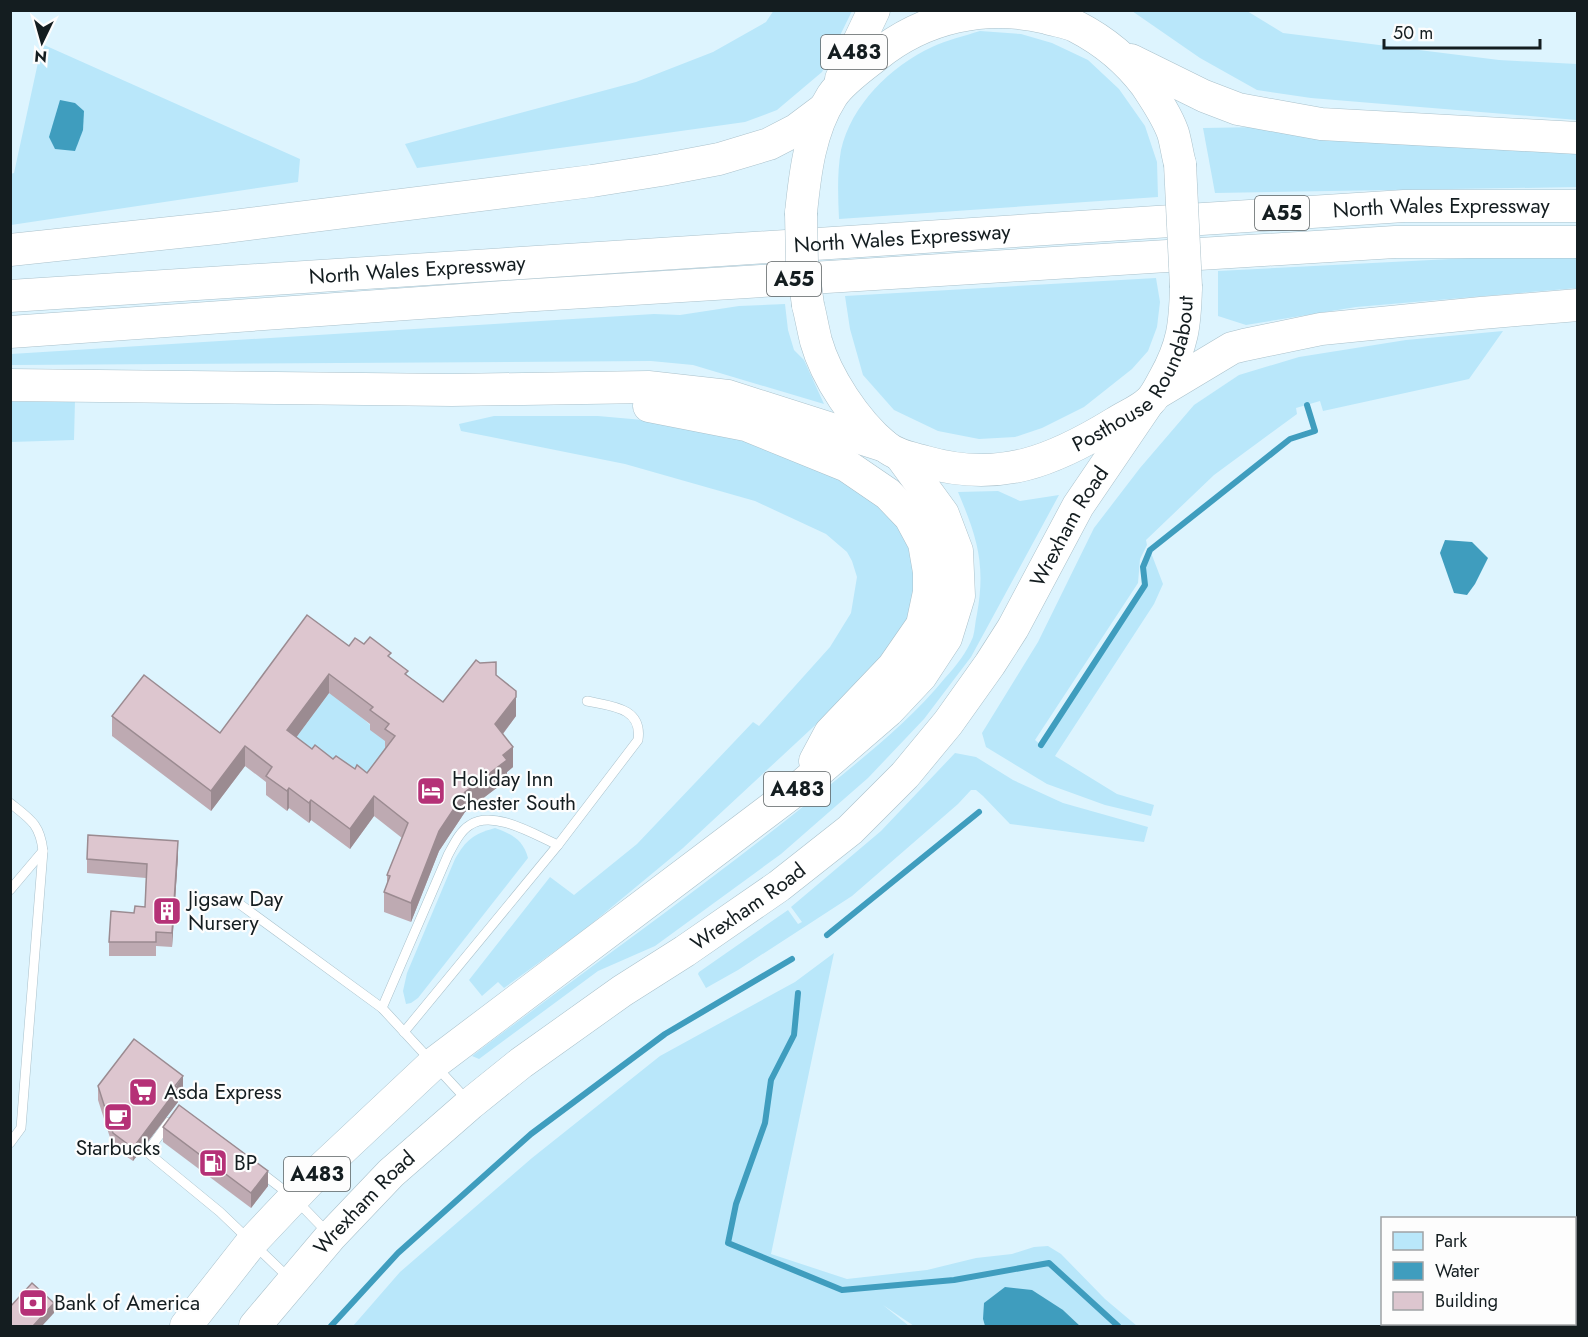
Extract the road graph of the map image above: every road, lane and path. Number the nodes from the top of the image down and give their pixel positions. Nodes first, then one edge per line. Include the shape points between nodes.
1 (874, 10) edge
2 (1067, 18) edge
3 (1115, 52) junction
4 (829, 101) junction
5 (1578, 138) edge
6 (1578, 206) edge
7 (1578, 242) edge
8 (10, 250) edge
9 (10, 296) edge
10 (1578, 305) edge
11 (10, 332) edge
12 (10, 385) edge
13 (452, 390) junction
14 (1152, 398) junction
15 (892, 451) junction
16 (586, 701) dead end
17 (801, 786) junction
18 (10, 803) edge
19 (558, 845) junction
20 (43, 851) junction
21 (10, 891) edge
22 (241, 906) dead end
23 (382, 1008) junction
24 (404, 1032) junction
25 (433, 1064) junction
26 (471, 1104) junction
27 (173, 1117) edge
28 (10, 1143) edge
29 (250, 1163) edge
30 (294, 1198) junction
31 (331, 1236) junction
32 (252, 1242) junction
33 (292, 1281) junction
34 (186, 1326) edge
35 (255, 1326) edge

1 - 4 highway, A483
2 - 3 highway, Posthouse Roundabout
2 - 4 highway, Posthouse Roundabout via 987,12 950,16 914,30 884,49
3 - 5 highway via 1204,96 1248,111 1321,124
3 - 14 highway, Posthouse Roundabout, bridge via 1156,100 1172,132 1180,164 1185,323 1177,356
4 - 8 highway via 796,130 768,144 719,159 661,170
4 - 15 highway, Posthouse Roundabout, bridge via 812,144 801,213 808,305 816,343 839,390 850,409
6 - 9 highway, North Wales Expressway / A55 via 1404,206
7 - 11 highway, North Wales Expressway / A55 via 1383,243
10 - 14 highway via 1321,329 1277,338 1232,348
12 - 13 highway
13 - 15 highway via 648,387 728,396
13 - 17 highway via 654,406 746,425 847,466 888,494 910,517 924,543 929,572 922,625 893,667 830,733
14 - 15 highway, Posthouse Roundabout via 1098,434 1025,466 998,471 969,470 934,465
14 - 26 highway, Wrexham Road / A483 via 1078,506 990,664 905,775 850,830 779,886 613,998
15 - 17 highway, A483 via 943,514 957,551 959,596 946,638 921,675 888,711
16 - 19 lane via 627,712 640,729 638,740
17 - 25 highway, A483
18 - 20 lane via 33,821 41,834
19 - 23 lane via 501,820 485,819 470,824 448,855
19 - 24 lane
20 - 21 lane
20 - 28 lane via 21,1128
22 - 23 lane
23 - 24 lane
24 - 25 lane
25 - 26 lane
25 - 30 highway, A483
26 - 31 highway, Wrexham Road / A483 via 391,1173
27 - 32 lane via 147,1152
29 - 30 lane
30 - 31 lane
30 - 32 highway, A483
31 - 33 highway, Wrexham Road / A483
32 - 33 lane
32 - 34 highway, A483
33 - 35 highway, Wrexham Road / A483

